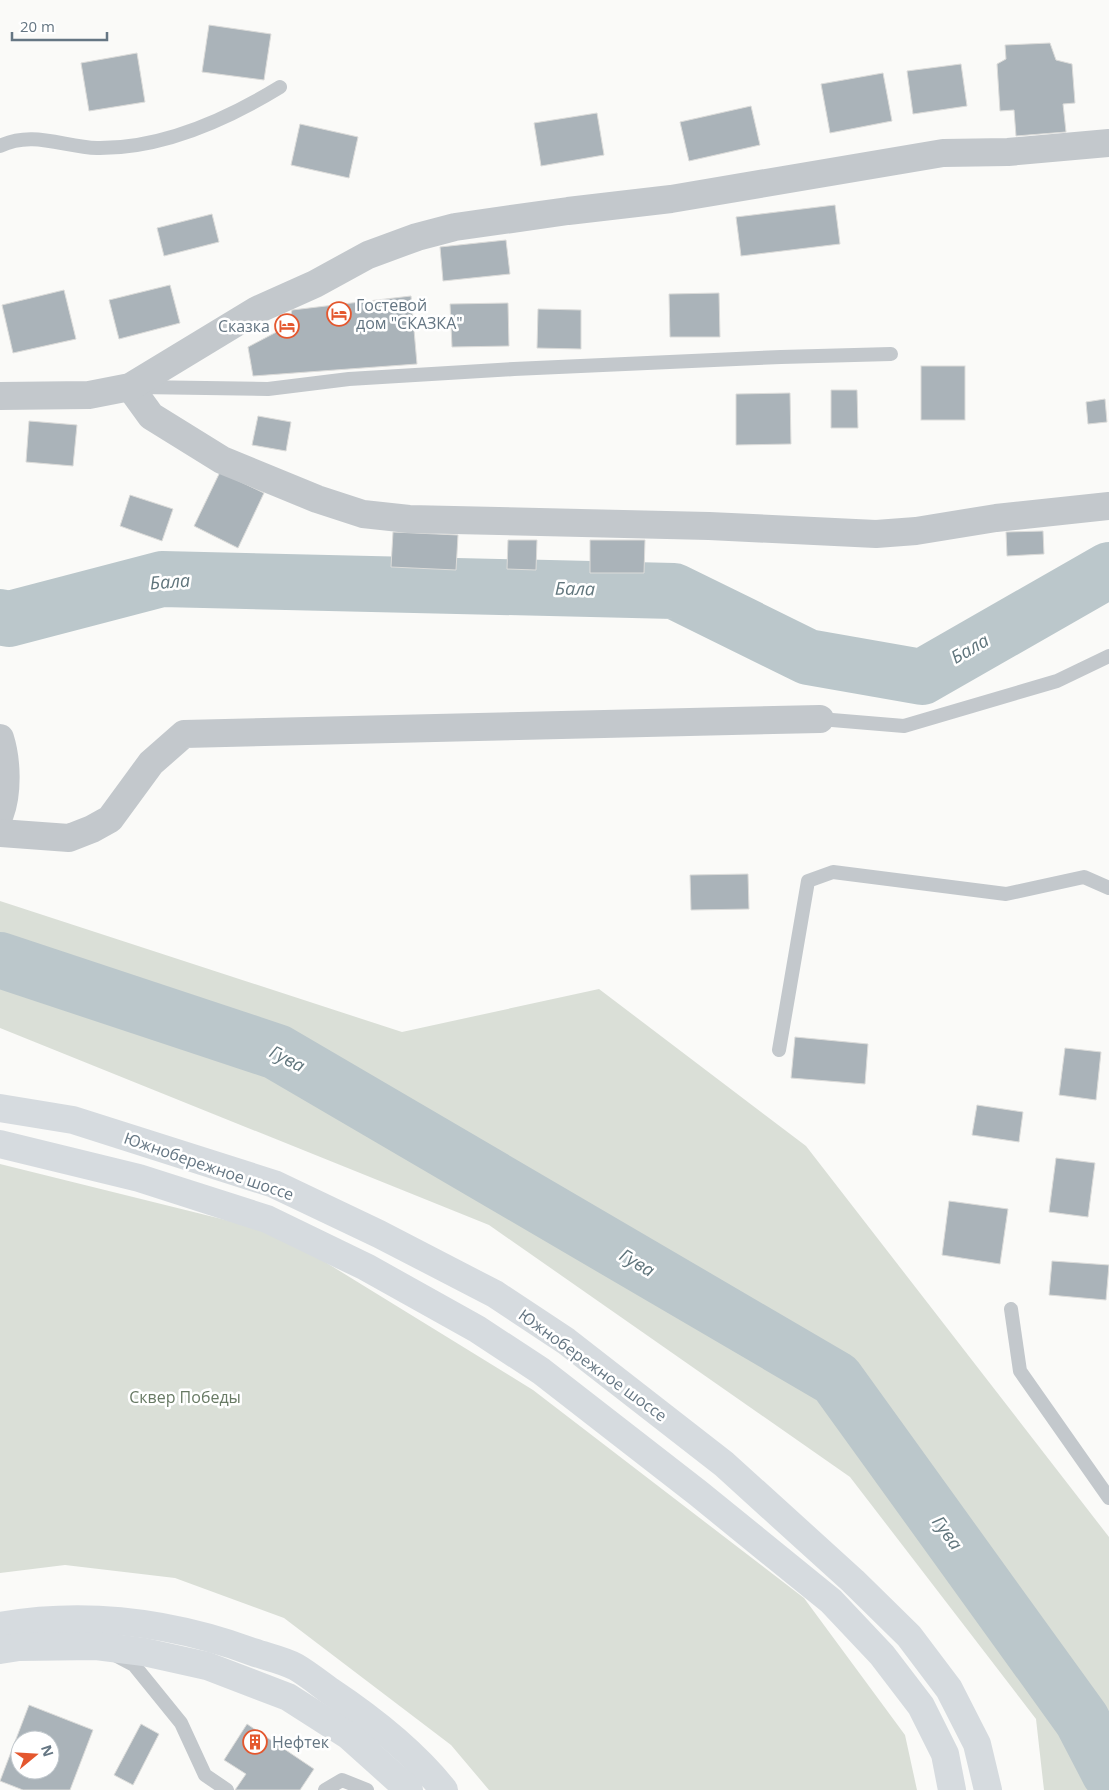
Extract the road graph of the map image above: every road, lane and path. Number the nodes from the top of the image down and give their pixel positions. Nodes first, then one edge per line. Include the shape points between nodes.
1 (280, 86) dead end
2 (1109, 143) edge
3 (0, 146) edge
4 (891, 354) dead end
5 (130, 387) junction
6 (0, 396) edge
7 (1109, 506) edge
8 (1109, 656) edge
9 (820, 719) joint
10 (0, 738) edge
11 (0, 814) edge
12 (0, 833) edge
13 (1109, 888) edge
14 (778, 1050) dead end
15 (0, 1108) edge
16 (0, 1144) edge
17 (1011, 1309) dead end
18 (1109, 1498) edge
19 (0, 1626) edge
20 (96, 1646) junction
21 (0, 1650) edge
22 (226, 1790) edge
23 (325, 1790) edge
24 (367, 1790) edge
25 (409, 1790) edge
26 (444, 1790) edge
27 (952, 1790) edge
28 (988, 1790) edge

1 - 3 lane via 259,100 183,134 146,144 97,148 31,139
2 - 5 street via 1008,152 943,153 671,199 511,218 417,236 368,255 257,310
4 - 5 lane via 504,370 349,379 268,390
5 - 6 street via 89,395
5 - 7 street via 150,416 222,460 363,514 876,534 916,532 996,518
8 - 9 lane via 1057,681 904,726
9 - 12 street via 184,734 151,763 110,819 92,829 69,838
10 - 11 street via 5,771
13 - 14 lane via 1084,877 1006,894 833,872 808,881
15 - 28 highway, Южнобережное шоссе via 73,1120 274,1184 495,1294 566,1340 724,1464 854,1580 909,1636 953,1697 977,1744
16 - 27 highway, Южнобережное шоссе via 139,1178 267,1219 366,1267 477,1329 533,1366 691,1487 831,1601 882,1655 921,1706 945,1754
17 - 18 lane via 1020,1371
19 - 26 highway via 30,1621 98,1619 144,1622 220,1640 295,1667 370,1718
20 - 21 highway
20 - 22 lane via 134,1666 181,1723 205,1775
20 - 25 highway via 144,1652 207,1666 288,1697 349,1736
23 - 24 lane via 342,1780

